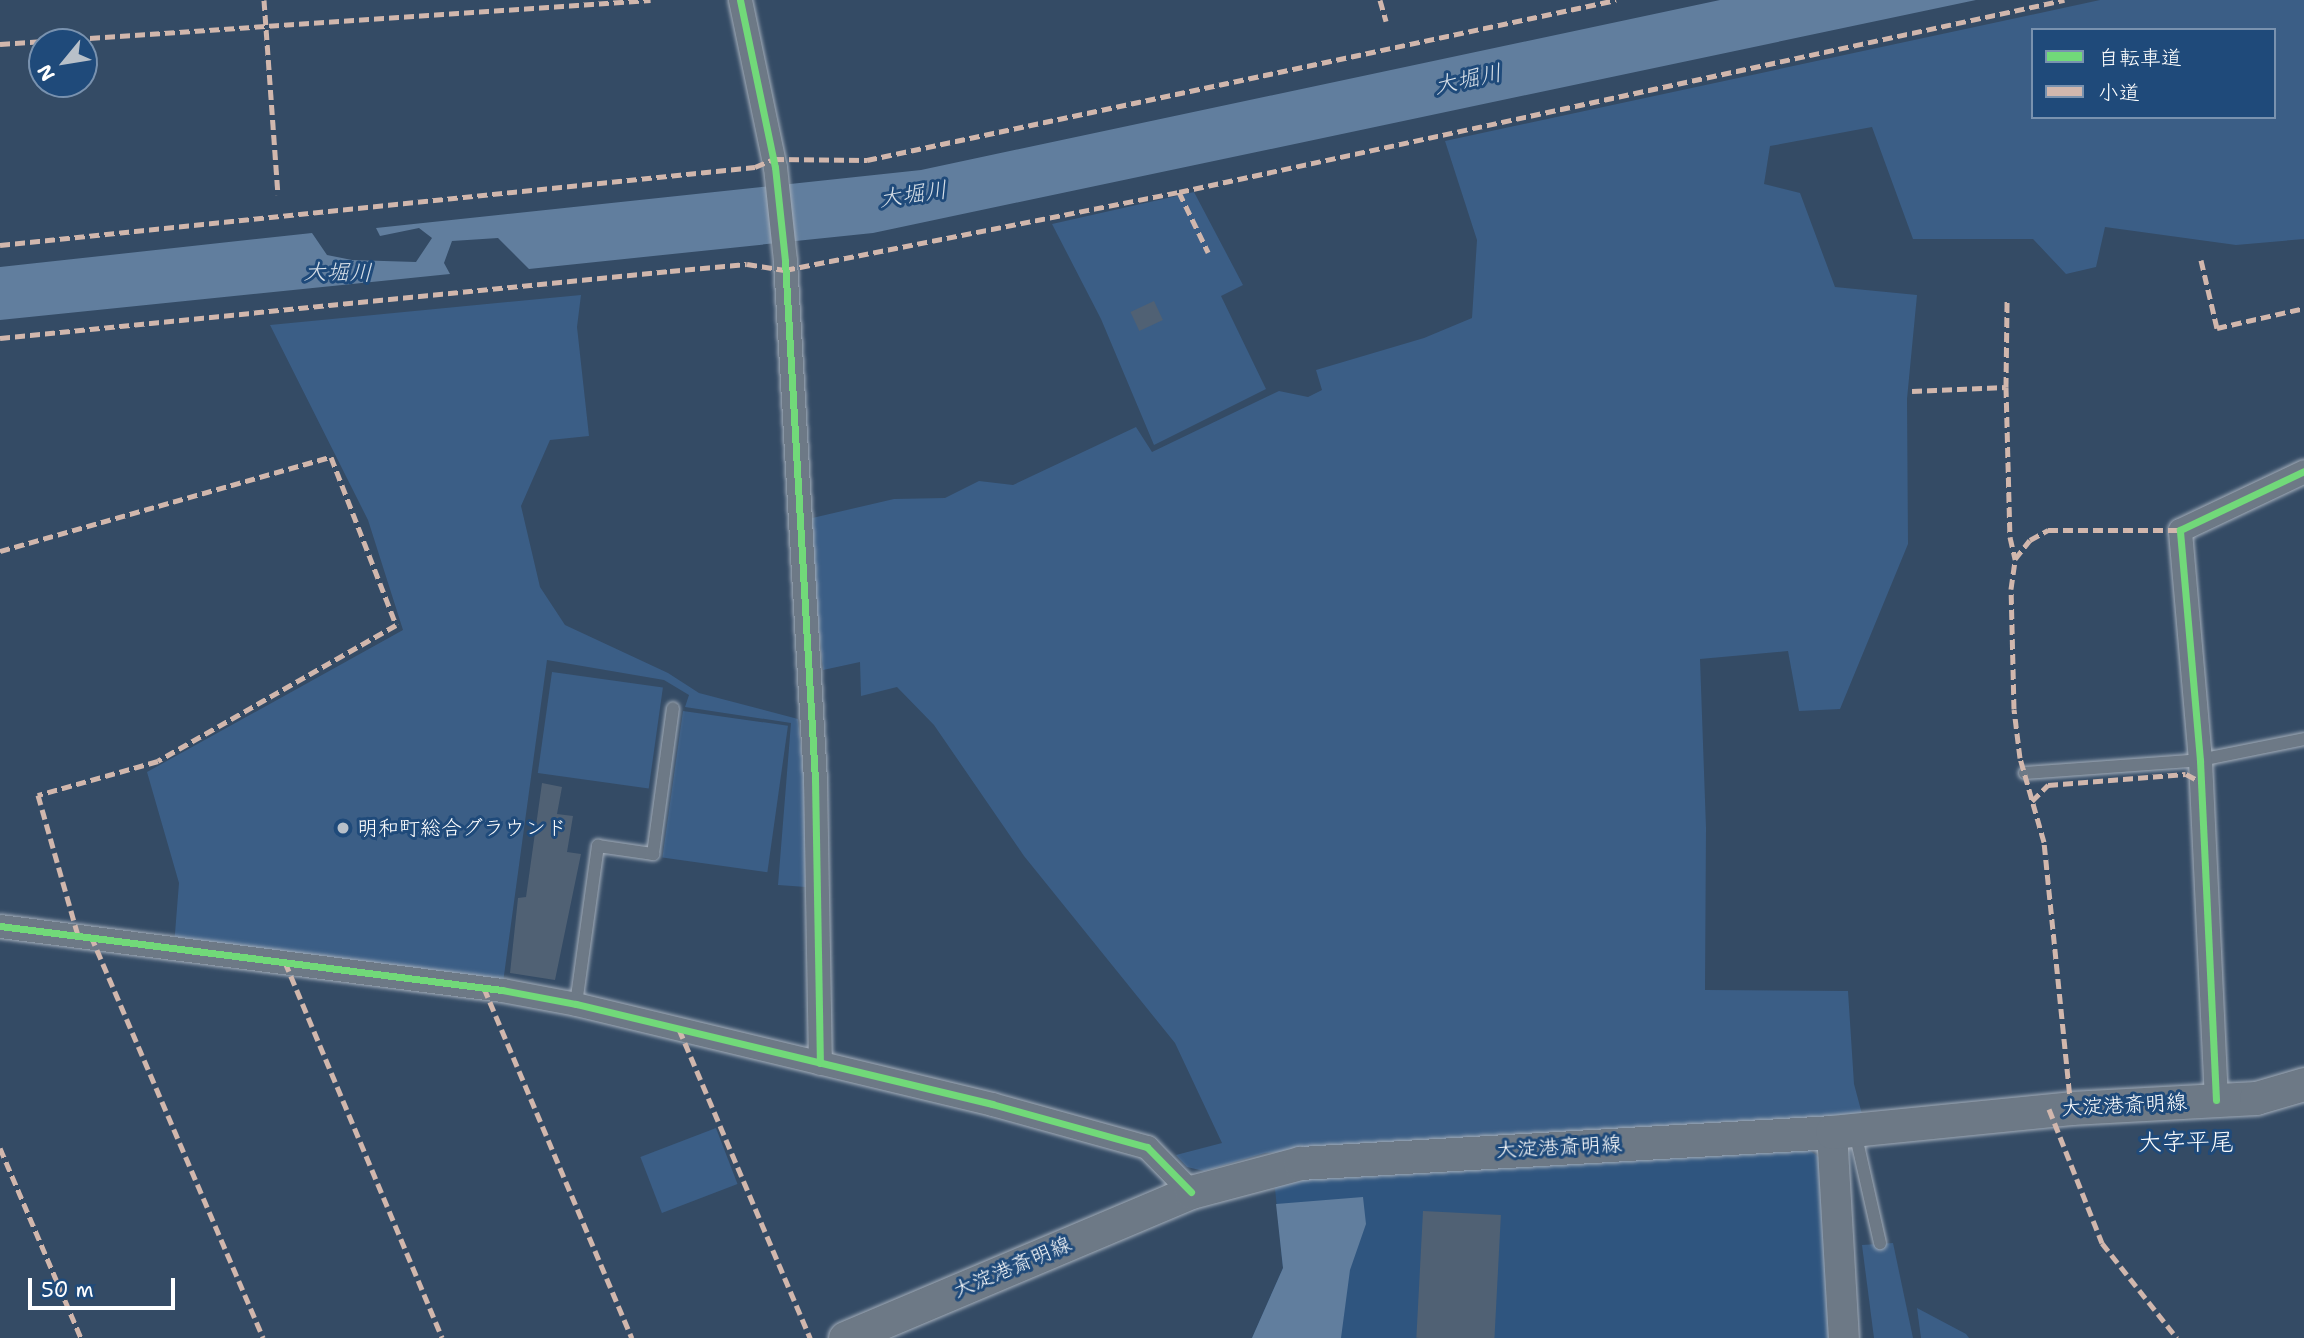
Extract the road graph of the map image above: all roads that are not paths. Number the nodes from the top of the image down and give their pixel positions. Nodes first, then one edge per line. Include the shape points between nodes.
1 (740, 0) edge
2 (2304, 471) edge
3 (673, 708) dead end
4 (2304, 739) edge
5 (2200, 760) junction
6 (2025, 773) dead end
7 (0, 926) edge
8 (576, 1004) junction
9 (820, 1063) junction
10 (2304, 1084) edge
11 (2216, 1100) junction
12 (1843, 1130) junction
13 (1191, 1192) junction
14 (1880, 1243) dead end
15 (855, 1336) edge
16 (1844, 1338) edge

1 - 9 street via 775,167 785,261 815,780
2 - 5 street via 2180,530
3 - 8 lane via 653,854 598,846
4 - 5 lane
5 - 6 lane
5 - 11 street
7 - 8 street via 493,989
8 - 9 street
9 - 13 street via 1147,1147
10 - 11 main road, 大淀港斎明線 via 2256,1098
11 - 12 main road, 大淀港斎明線 via 2060,1108
12 - 13 main road, 大淀港斎明線 via 1300,1163
12 - 14 lane
12 - 16 street
13 - 15 main road, 大淀港斎明線

